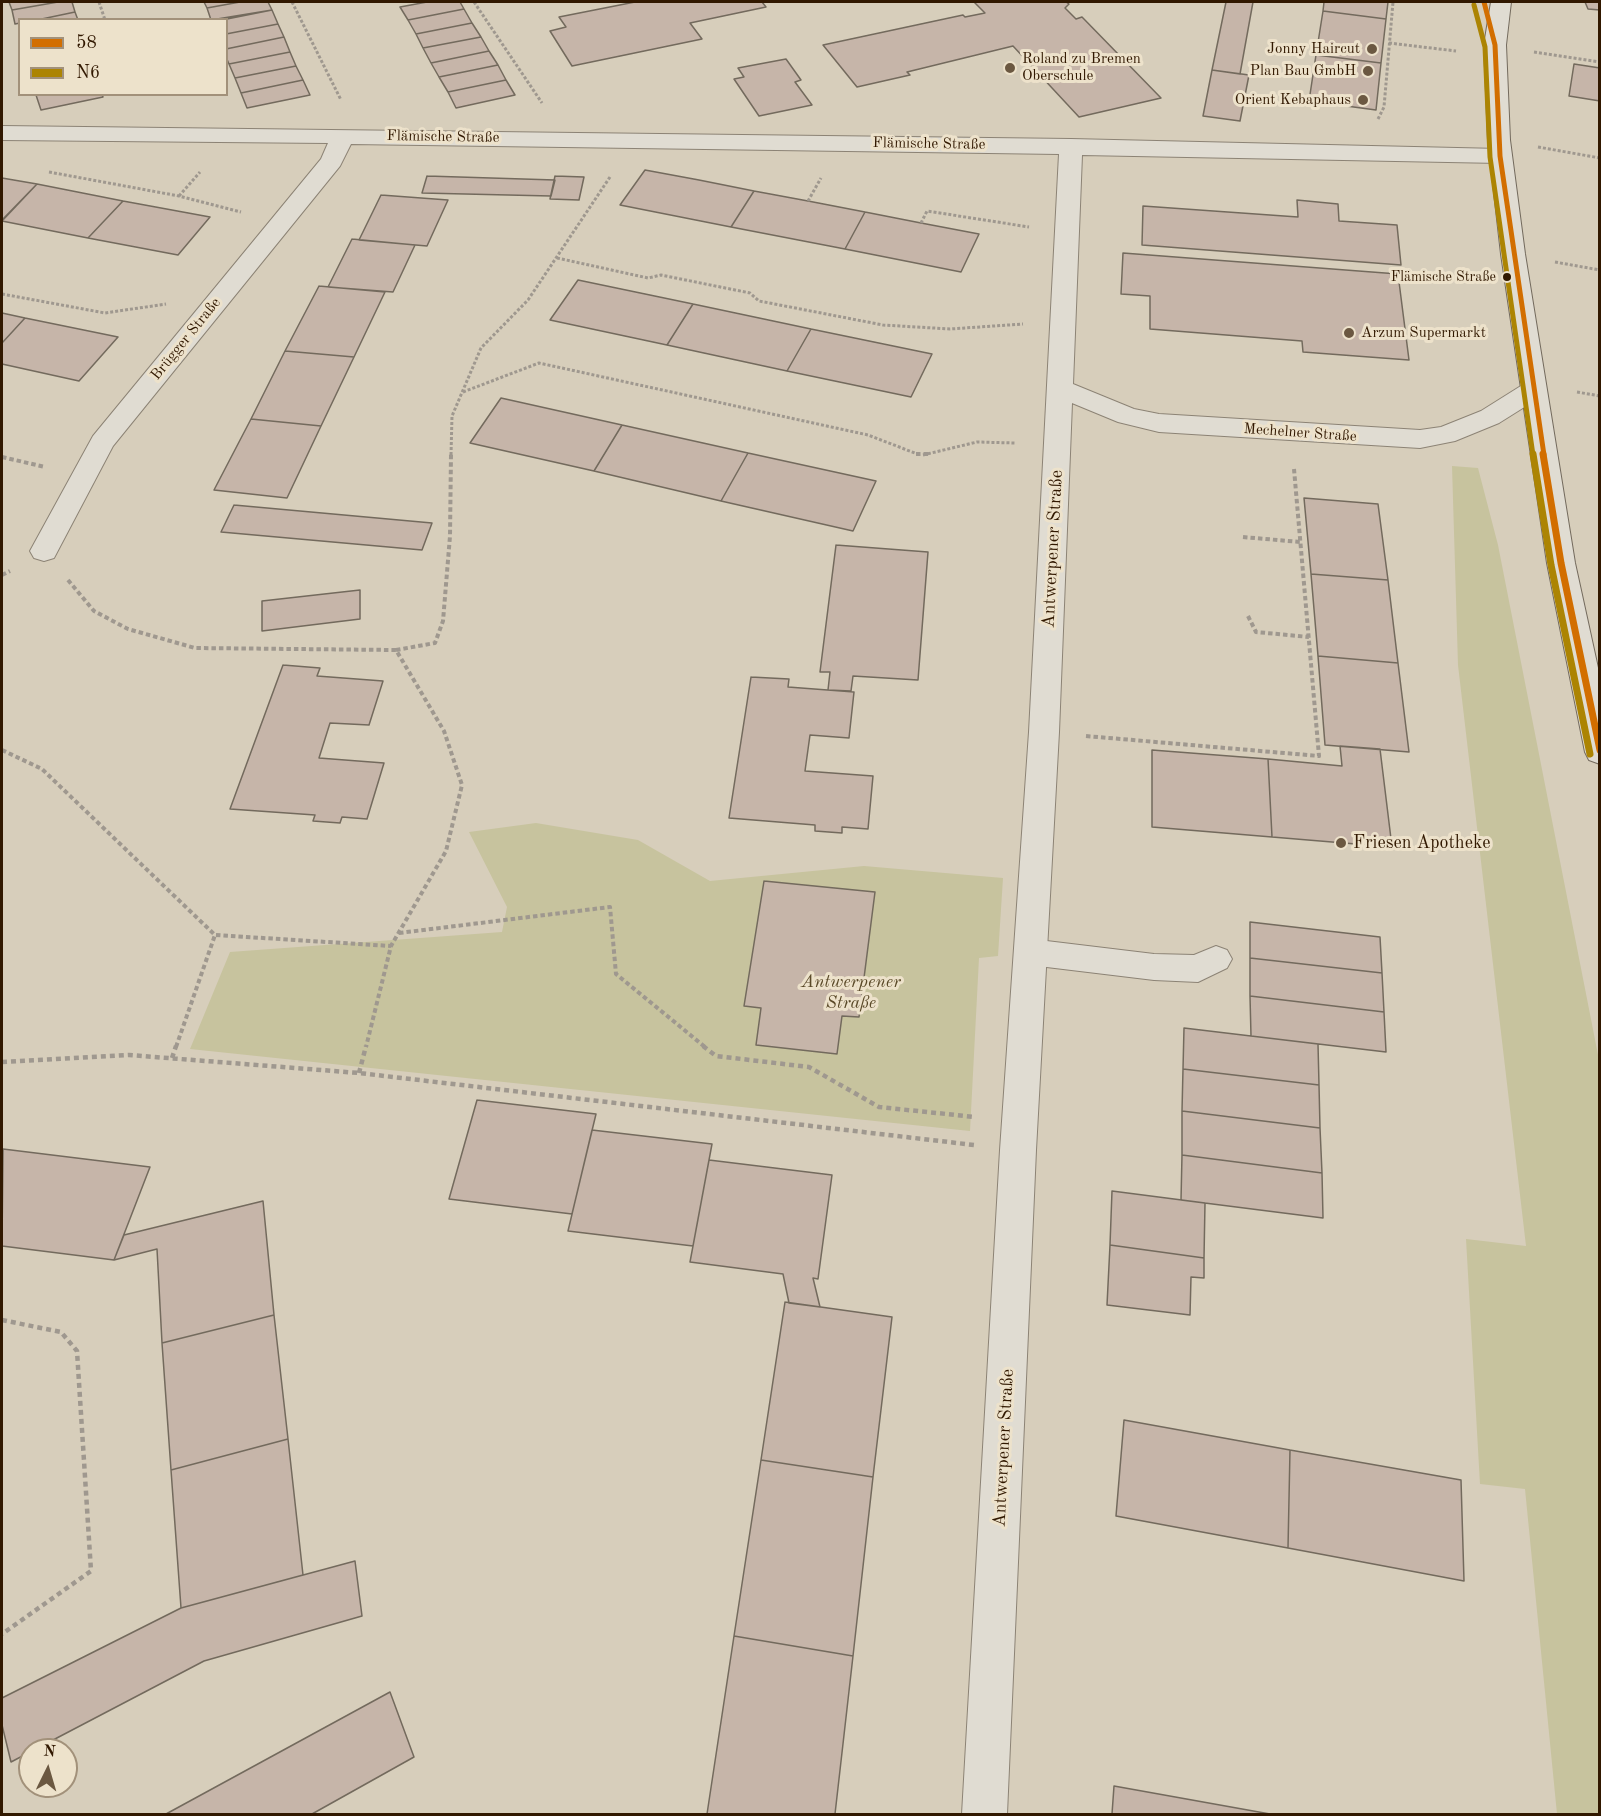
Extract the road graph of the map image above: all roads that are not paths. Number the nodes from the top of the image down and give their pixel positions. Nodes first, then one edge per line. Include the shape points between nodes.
1 (1484, 2) edge
2 (1501, 2) edge
3 (1495, 45) junction
4 (2, 133) edge
5 (351, 136) junction
6 (1071, 146) junction
7 (1500, 148) junction
8 (1061, 389) junction
9 (1533, 390) junction
10 (44, 551) road end
11 (1599, 752) edge
12 (1030, 952) junction
13 (1216, 959) dead end
14 (985, 1815) edge

1 - 3 street
2 - 3 street
3 - 7 street
4 - 5 street, Flämische Straße
5 - 6 street, Flämische Straße
5 - 10 street, Brügger Straße via 102,442
6 - 7 street, Flämische Straße
6 - 8 street, Antwerpener Straße
7 - 9 street
8 - 9 street, Mechelner Straße via 1127,416 1159,423 1420,439 1467,427
8 - 12 street, Antwerpener Straße
9 - 11 street via 1560,563
12 - 13 lane via 1198,969
12 - 14 street, Antwerpener Straße

